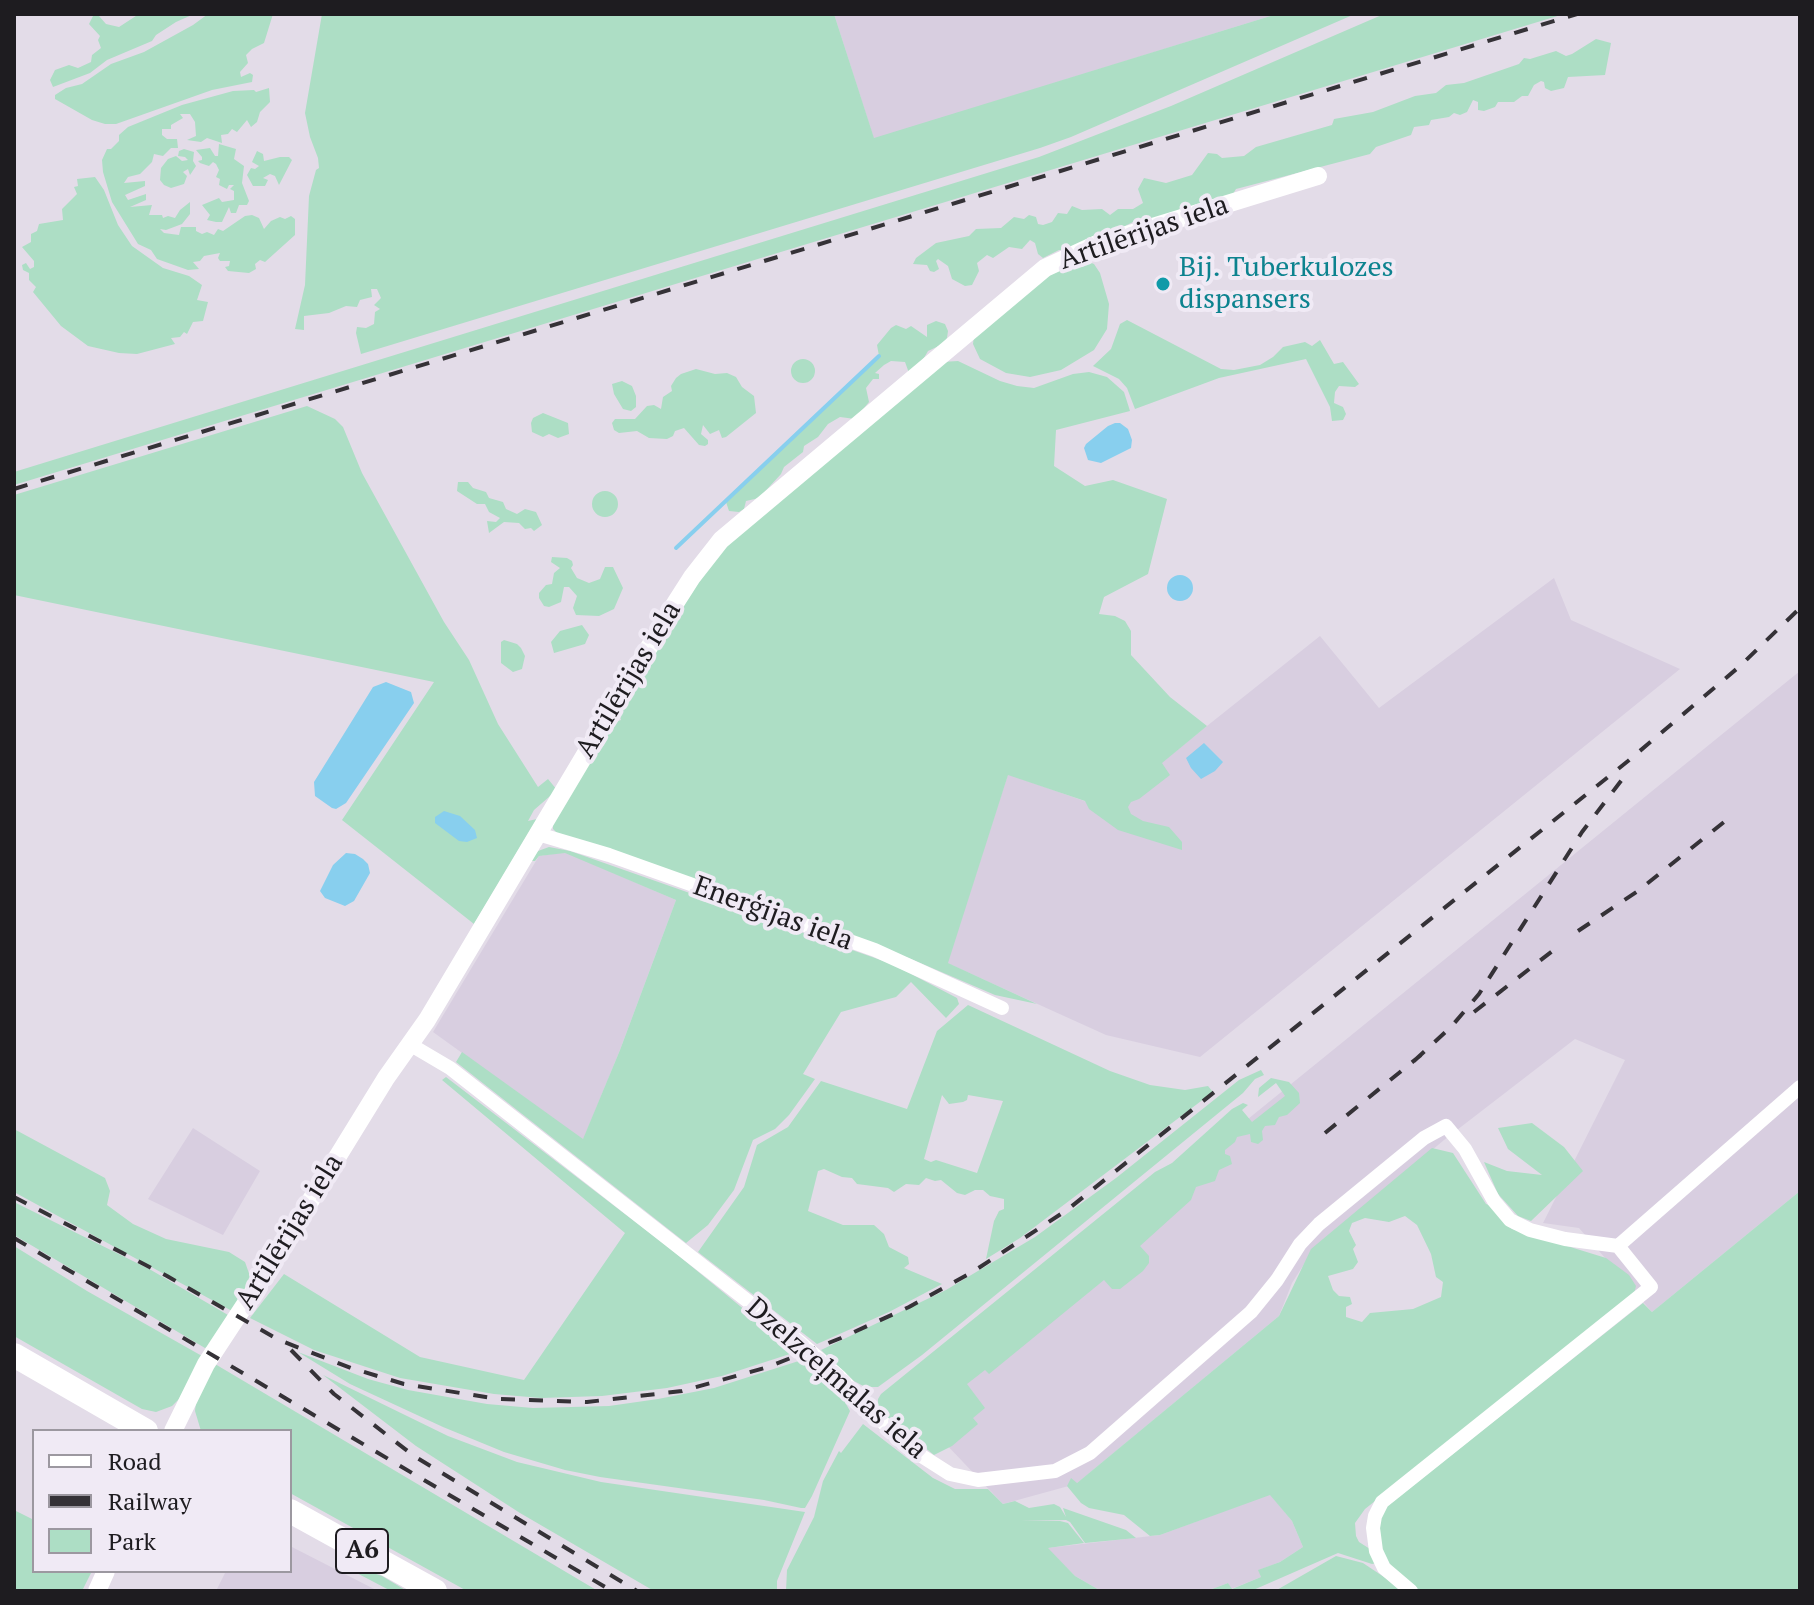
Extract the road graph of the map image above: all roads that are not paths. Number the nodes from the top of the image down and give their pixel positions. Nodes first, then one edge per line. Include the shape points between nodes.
1 (1318, 176) dead end
2 (538, 834) junction
3 (1002, 1008) dead end
4 (411, 1045) junction
5 (1800, 1087) edge
6 (1618, 1246) junction
7 (14, 1355) edge
8 (143, 1429) edge
9 (174, 1429) edge
10 (292, 1512) edge
11 (435, 1591) edge
12 (1411, 1591) edge

1 - 2 street, Artilērijas iela via 1097,244 1045,268 762,504 721,540 692,577
2 - 3 street, Enerģijas iela via 875,950
2 - 4 street, Artilērijas iela
4 - 6 street, Dzelzceļmalas iela via 450,1068 777,1324 917,1453 950,1474 978,1480 1055,1471 1090,1453 1251,1312 1319,1224 1446,1126 1510,1220 1565,1239
4 - 9 street, Artilērijas iela via 206,1364
5 - 6 street
6 - 12 street via 1651,1287 1382,1502 1373,1528 1376,1551 1384,1568
7 - 8 highway
10 - 11 highway, A6

